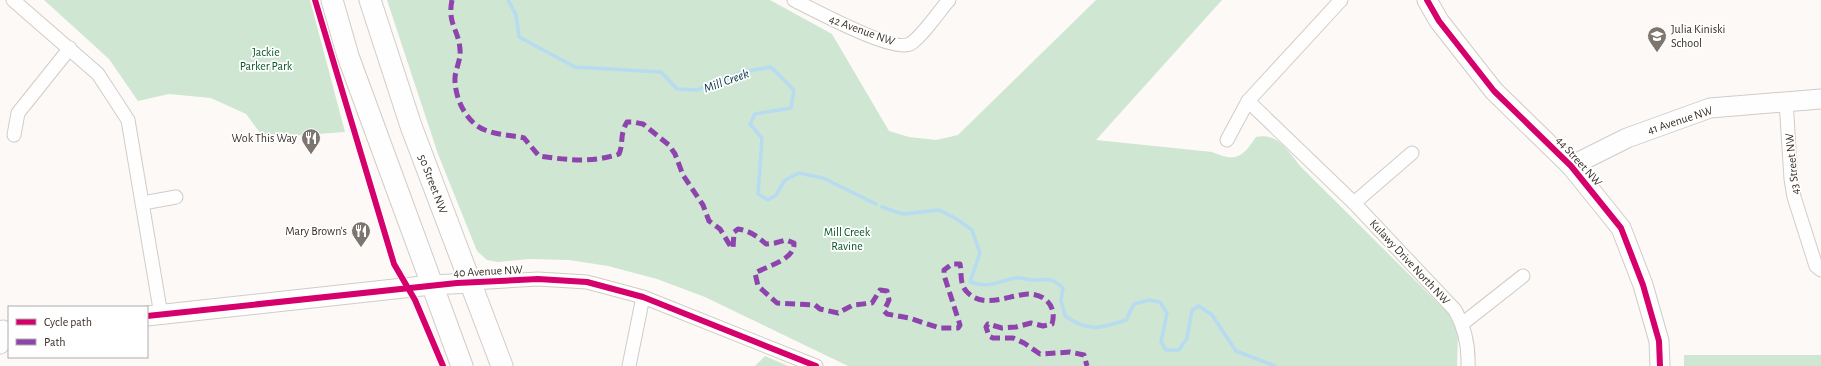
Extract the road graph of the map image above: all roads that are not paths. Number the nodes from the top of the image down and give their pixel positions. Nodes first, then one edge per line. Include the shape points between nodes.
1 (13, 0) edge
2 (332, 0) edge
3 (370, 0) edge
4 (794, 0) edge
5 (949, 0) edge
6 (1341, 0) edge
7 (1427, 0) edge
8 (70, 48) junction
9 (1821, 99) edge
10 (1248, 101) junction
11 (1786, 101) junction
12 (14, 135) dead end
13 (1227, 140) dead end
14 (1412, 153) dead end
15 (1571, 166) junction
16 (176, 198) dead end
17 (143, 203) junction
18 (1354, 203) junction
19 (1821, 270) edge
20 (1523, 276) dead end
21 (471, 283) junction
22 (431, 285) junction
23 (643, 297) junction
24 (154, 315) edge
25 (1462, 324) junction
26 (462, 366) edge
27 (502, 366) edge
28 (628, 366) edge
29 (816, 366) edge
30 (1468, 366) edge
31 (1660, 366) edge

1 - 8 street
2 - 22 main road via 348,56
3 - 21 main road, 50 Street NW via 411,126
4 - 5 street, 42 Avenue NW via 837,23 890,42 909,45
6 - 10 street
7 - 15 street, 44 Street NW via 1439,21 1494,91
8 - 12 street via 18,113
8 - 17 street via 98,74 128,120
9 - 11 street, 41 Avenue NW
10 - 13 street
10 - 18 street, Kulawy Drive North NW
11 - 15 street, 41 Avenue NW via 1710,108 1627,138
11 - 19 street, 43 Street NW via 1792,185 1816,266
14 - 18 street
15 - 31 street, 44 Street NW via 1621,228 1643,286 1659,341
16 - 17 street
17 - 24 street
18 - 25 street, Kulawy Drive North NW via 1455,310
20 - 25 street
21 - 22 street, 40 Avenue NW
21 - 23 street, 40 Avenue NW via 538,279 587,282
21 - 27 main road, 50 Street NW
22 - 24 street, 40 Avenue NW
22 - 26 main road
23 - 28 street
23 - 29 street, 40 Avenue NW
25 - 30 street, Kulawy Drive North NW via 1468,346

